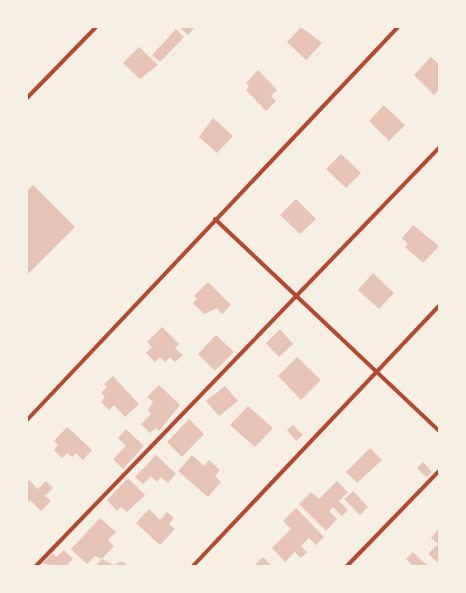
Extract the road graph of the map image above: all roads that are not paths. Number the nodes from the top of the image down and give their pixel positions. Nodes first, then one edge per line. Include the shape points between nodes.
1 (96, 27) edge
2 (398, 27) edge
3 (27, 98) edge
4 (439, 148) edge
5 (215, 219) junction
6 (296, 295) junction
7 (439, 306) edge
8 (376, 371) junction
9 (27, 420) edge
10 (439, 431) edge
11 (439, 471) edge
12 (36, 566) edge
13 (193, 566) edge
14 (347, 566) edge

1 - 3 street
2 - 5 street
4 - 6 street
5 - 6 street
5 - 9 street
6 - 8 street
6 - 12 street
7 - 8 street
8 - 10 street
8 - 13 street
11 - 14 street

